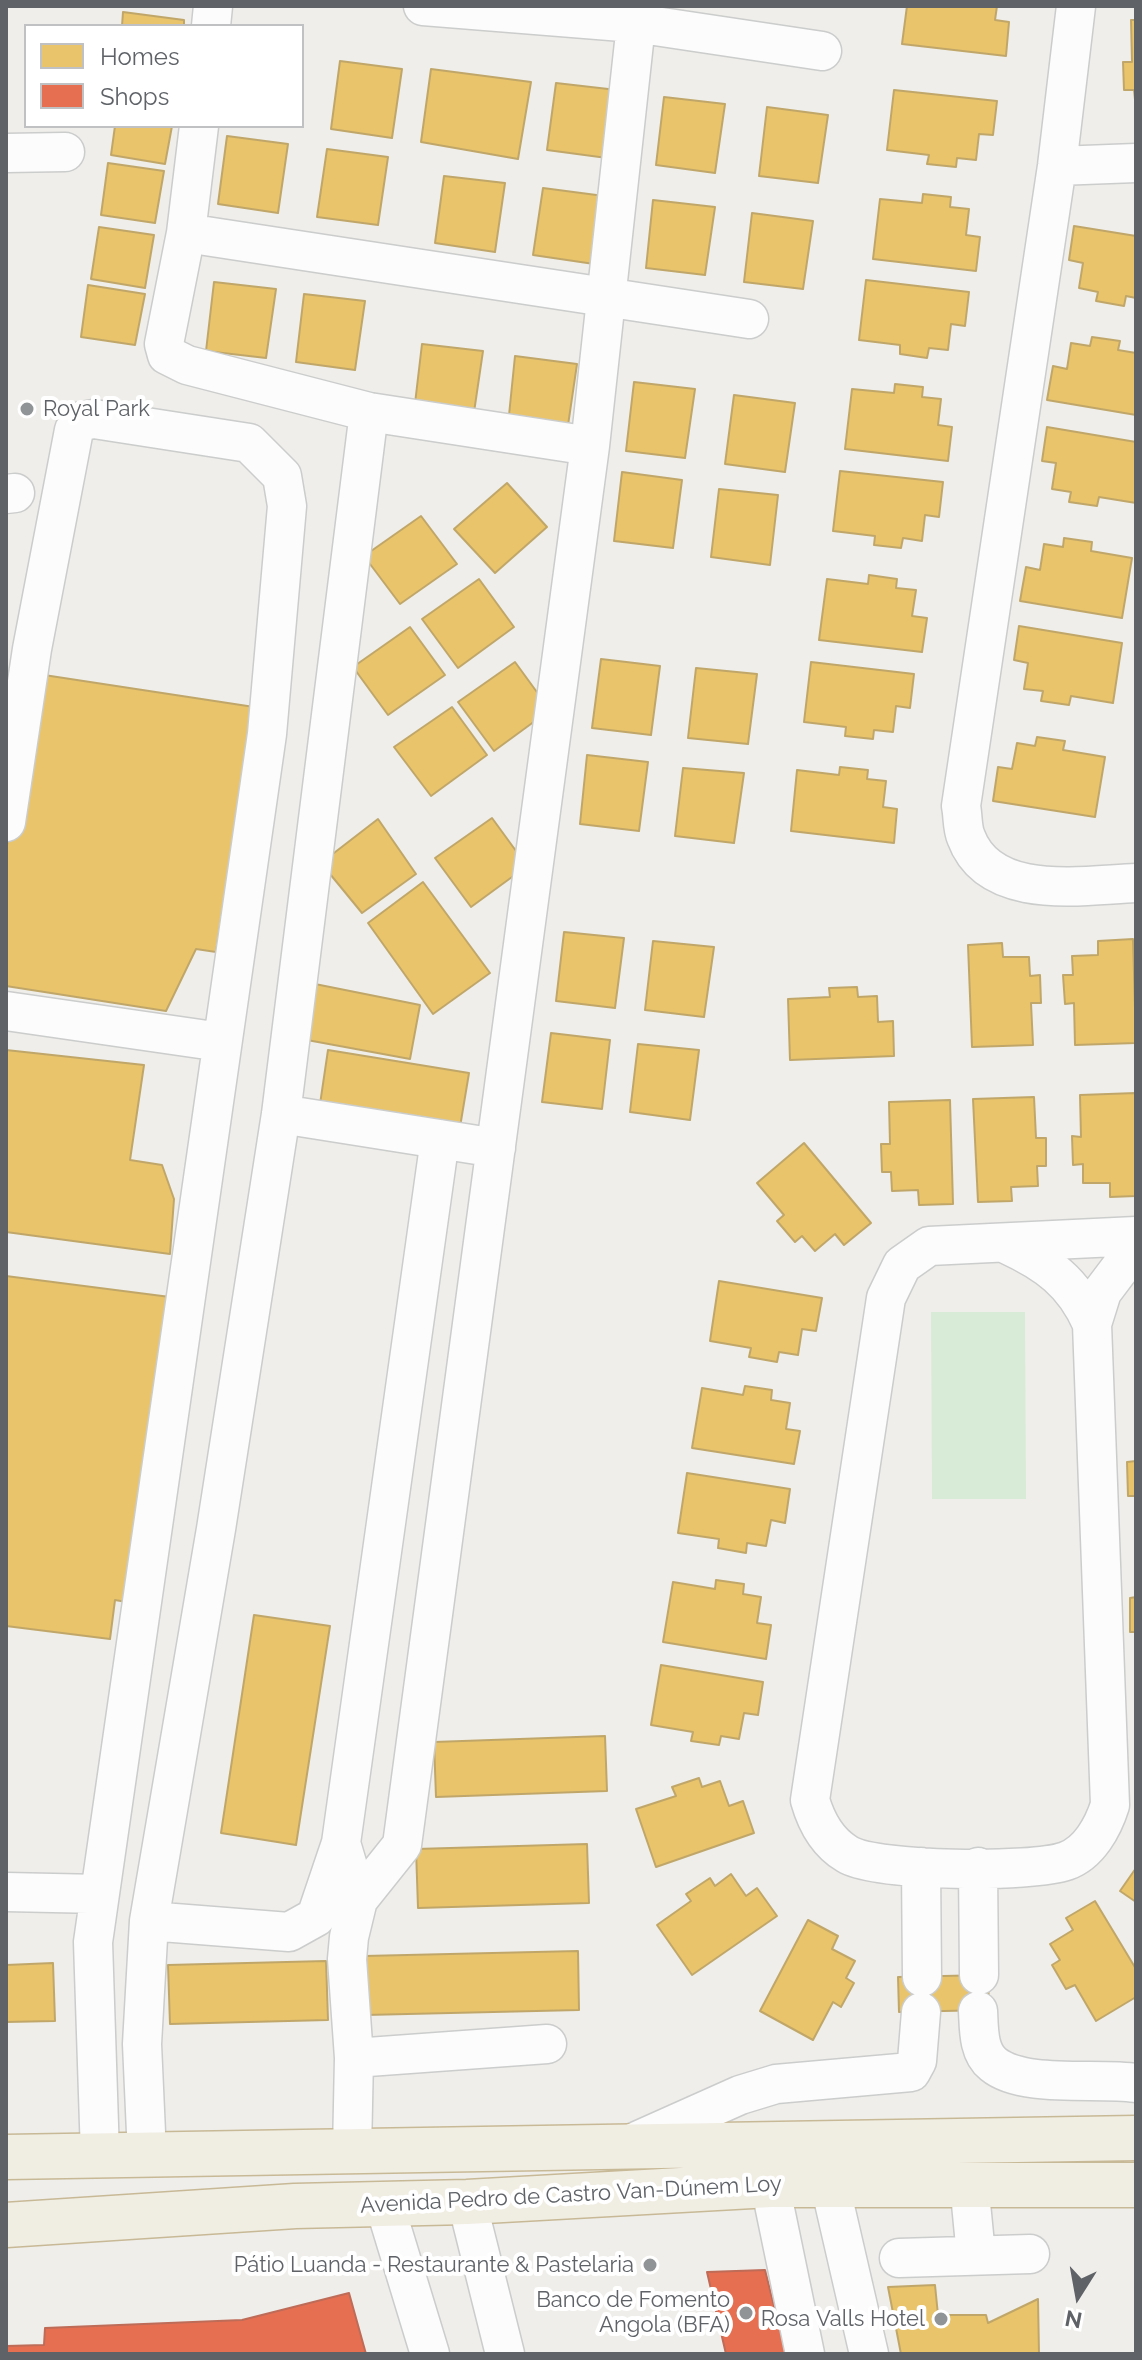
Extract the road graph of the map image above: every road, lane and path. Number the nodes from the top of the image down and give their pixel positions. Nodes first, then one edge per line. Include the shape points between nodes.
1 (423, 6) edge
2 (1076, 6) edge
3 (637, 15) edge
4 (822, 51) dead end
5 (199, 128) edge
6 (65, 152) dead end
7 (6, 153) edge
8 (1136, 163) edge
9 (1057, 166) junction
10 (186, 233) junction
11 (606, 298) junction
12 (749, 319) dead end
13 (369, 412) junction
14 (590, 446) junction
15 (6, 822) edge
16 (1136, 883) edge
17 (6, 1011) edge
18 (221, 1042) junction
19 (281, 1114) junction
20 (440, 1139) junction
21 (496, 1148) junction
22 (1136, 1236) edge
23 (1006, 1244) junction
24 (1136, 1247) edge
25 (1092, 1324) junction
26 (341, 1843) junction
27 (921, 1867) junction
28 (978, 1867) junction
29 (6, 1892) edge
30 (100, 1894) junction
31 (358, 1900) junction
32 (149, 1921) junction
33 (547, 2044) dead end
34 (354, 2058) junction
35 (1136, 2083) edge
36 (1136, 2138) edge
37 (627, 2145) junction
38 (352, 2151) junction
39 (100, 2155) junction
40 (147, 2155) junction
41 (6, 2157) edge
42 (969, 2183) junction
43 (770, 2185) junction
44 (830, 2185) junction
45 (1136, 2185) edge
46 (467, 2202) junction
47 (384, 2203) junction
48 (6, 2225) edge
49 (1030, 2254) dead end
50 (976, 2255) junction
51 (899, 2258) dead end
52 (430, 2354) edge
53 (505, 2354) edge
54 (805, 2354) edge
55 (869, 2354) edge

1 - 3 street
2 - 9 street
3 - 4 street
3 - 11 street
5 - 10 street
6 - 7 street
8 - 9 street
9 - 16 street via 961,806 966,837 982,863 1006,878 1046,886
10 - 11 street
10 - 13 street via 164,344 167,355 187,365
11 - 12 street
11 - 14 street
13 - 14 street
13 - 19 street
14 - 21 street
15 - 18 street via 74,430 82,421 94,419 249,443 282,476 287,506 267,734
17 - 18 street
18 - 30 street
19 - 20 street
19 - 32 street
20 - 21 street
20 - 26 street
21 - 31 street via 402,1845
22 - 23 street
23 - 25 street via 1041,1260 1068,1282
23 - 27 street via 929,1246 902,1265 886,1298 810,1800 815,1821 845,1853 861,1861
24 - 25 street via 1102,1292
25 - 28 street via 1110,1805 1102,1830 1069,1861
26 - 31 street
26 - 32 street via 316,1917 289,1932
27 - 28 street
27 - 37 street via 921,1994 917,2061 911,2072 776,2084
28 - 35 street via 979,2036 992,2063 1028,2077
29 - 30 street
30 - 39 street via 93,1942
31 - 34 street via 347,1959
32 - 40 street via 142,2044
33 - 34 street
34 - 38 street
36 - 37 highway, Avenida Pedro de Castro Van-Dúnem Loy
37 - 38 highway, Avenida Pedro de Castro Van-Dúnem Loy
38 - 40 highway, Avenida Pedro de Castro Van-Dúnem Loy
39 - 40 highway, Avenida Pedro de Castro Van-Dúnem Loy
39 - 41 highway, Avenida Pedro de Castro Van-Dúnem Loy
42 - 44 highway, Avenida Pedro de Castro Van-Dúnem Loy
42 - 45 highway, Avenida Pedro de Castro Van-Dúnem Loy
42 - 50 street
43 - 44 highway, Avenida Pedro de Castro Van-Dúnem Loy
43 - 46 highway, Avenida Pedro de Castro Van-Dúnem Loy
43 - 54 street
44 - 55 street
46 - 47 highway, Avenida Pedro de Castro Van-Dúnem Loy
46 - 53 street
47 - 48 highway, Avenida Pedro de Castro Van-Dúnem Loy
47 - 52 street
49 - 50 street
50 - 51 street

